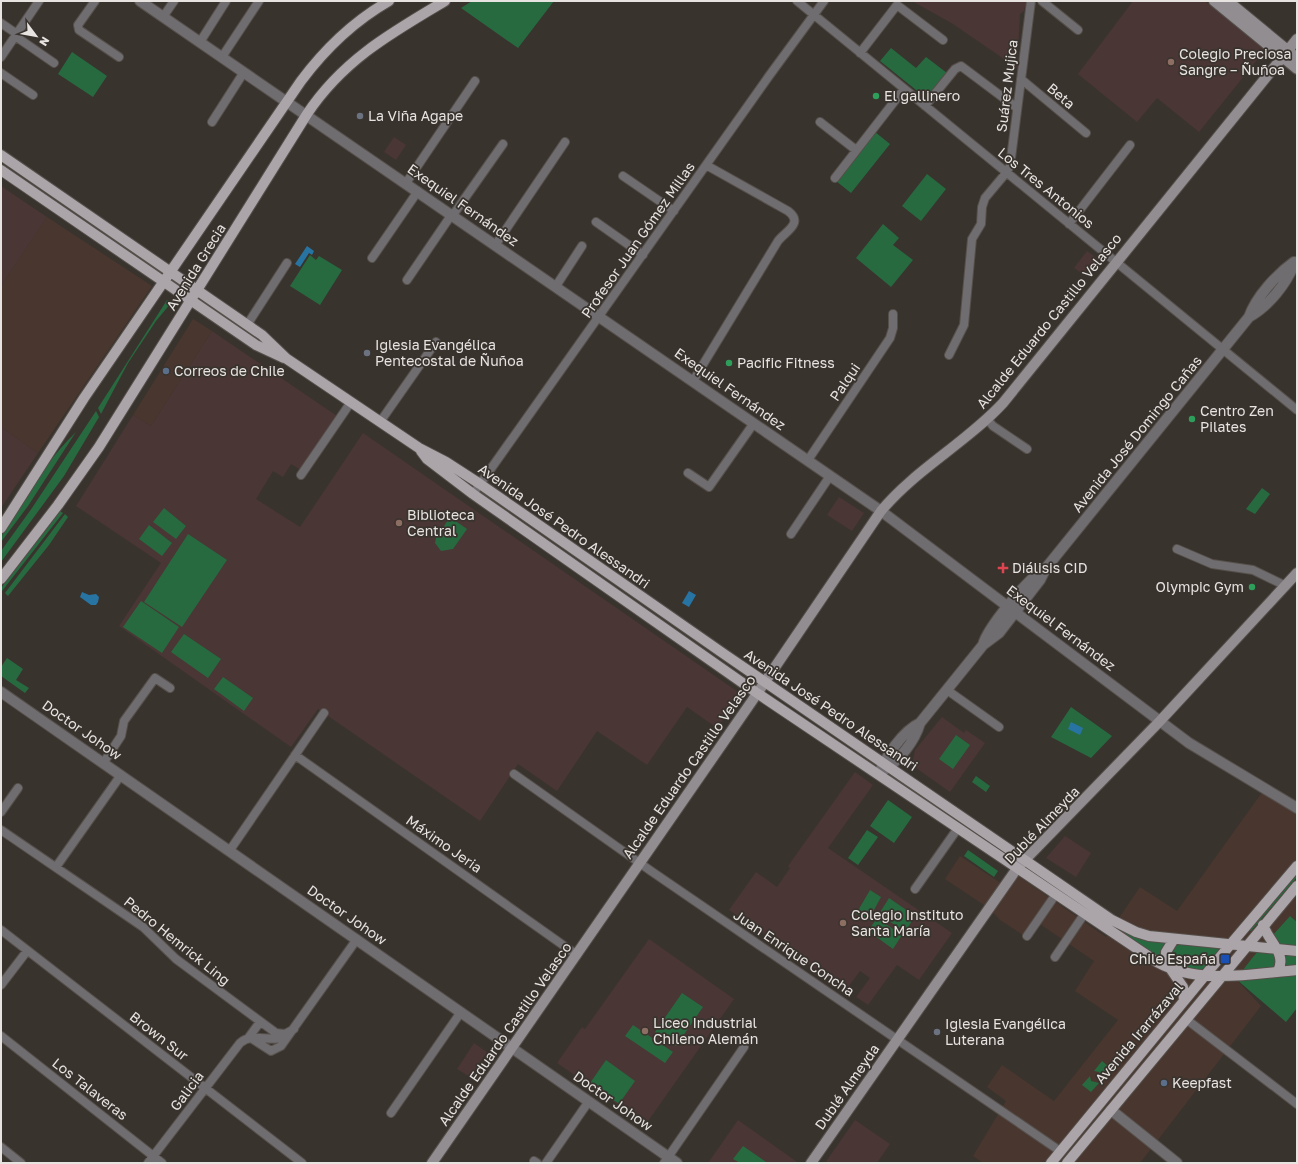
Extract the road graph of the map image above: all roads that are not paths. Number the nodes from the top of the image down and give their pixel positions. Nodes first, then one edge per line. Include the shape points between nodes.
1 (39, 1) edge
2 (95, 1) edge
3 (140, 1) edge
4 (174, 1) edge
5 (226, 1) edge
6 (259, 1) edge
7 (388, 1) edge
8 (445, 1) edge
9 (797, 1) edge
10 (824, 1) edge
11 (1031, 1) edge
12 (1042, 1) edge
13 (1222, 2) edge
14 (376, 4) edge
15 (814, 15) junction
16 (163, 17) junction
17 (1, 23) edge
18 (1078, 30) dead end
19 (16, 35) junction
20 (1297, 39) edge
21 (943, 40) dead end
22 (200, 42) junction
23 (860, 53) junction
24 (1285, 54) junction
25 (1, 57) edge
26 (222, 57) junction
27 (119, 58) dead end
28 (1297, 58) edge
29 (54, 63) dead end
30 (1297, 69) edge
31 (244, 72) junction
32 (1, 74) edge
33 (1021, 79) junction
34 (475, 81) dead end
35 (904, 89) junction
36 (33, 95) dead end
37 (287, 102) junction
38 (925, 106) junction
39 (1017, 108) junction
40 (307, 114) junction
41 (212, 122) dead end
42 (820, 122) dead end
43 (1086, 134) dead end
44 (565, 142) dead end
45 (503, 144) dead end
46 (1130, 146) dead end
47 (856, 150) junction
48 (1, 155) edge
49 (706, 165) junction
50 (1, 170) edge
51 (1006, 173) junction
52 (623, 176) dead end
53 (835, 178) dead end
54 (406, 183) junction
55 (418, 191) junction
56 (674, 211) junction
57 (453, 215) junction
58 (596, 222) dead end
59 (1069, 224) junction
60 (496, 244) junction
61 (582, 246) dead end
62 (643, 255) junction
63 (372, 258) dead end
64 (1296, 261) edge
65 (1116, 262) junction
66 (287, 263) dead end
67 (170, 272) junction
68 (407, 280) dead end
69 (163, 281) junction
70 (556, 286) junction
71 (197, 291) junction
72 (191, 300) junction
73 (893, 314) dead end
74 (600, 316) junction
75 (247, 325) junction
76 (436, 342) dead end
77 (1223, 350) junction
78 (948, 355) dead end
79 (287, 359) junction
80 (693, 381) junction
81 (350, 402) junction
82 (1297, 410) edge
83 (987, 419) junction
84 (380, 422) junction
85 (754, 423) junction
86 (419, 448) junction
87 (1027, 449) dead end
88 (808, 460) junction
89 (688, 473) dead end
90 (301, 475) dead end
91 (830, 476) junction
92 (480, 484) junction
93 (473, 494) junction
94 (881, 511) junction
95 (1, 528) edge
96 (791, 534) dead end
97 (1177, 549) dead end
98 (1297, 573) edge
99 (1, 579) edge
100 (1286, 586) junction
101 (1012, 609) junction
102 (765, 682) junction
103 (170, 688) dead end
104 (947, 690) junction
105 (1, 692) edge
106 (757, 693) junction
107 (324, 713) dead end
108 (1160, 722) junction
109 (999, 727) dead end
110 (295, 755) junction
111 (104, 762) junction
112 (886, 765) junction
113 (514, 774) dead end
114 (879, 774) junction
115 (122, 775) junction
116 (18, 788) dead end
117 (1297, 808) edge
118 (1, 812) edge
119 (958, 828) junction
120 (1, 830) edge
121 (230, 850) junction
122 (640, 863) junction
123 (1022, 864) junction
124 (1297, 866) edge
125 (56, 867) junction
126 (1297, 886) edge
127 (915, 889) dead end
128 (1056, 894) junction
129 (1085, 913) junction
130 (1263, 925) junction
131 (1, 930) edge
132 (1027, 936) dead end
133 (357, 939) junction
134 (1174, 939) junction
135 (1230, 945) junction
136 (1245, 946) junction
137 (1276, 948) junction
138 (27, 951) junction
139 (1297, 951) edge
140 (576, 955) junction
141 (1055, 957) dead end
142 (1167, 967) junction
143 (1297, 970) edge
144 (1278, 971) junction
145 (1222, 975) junction
146 (1204, 976) junction
147 (1, 985) edge
148 (1184, 1001) junction
149 (461, 1012) junction
150 (1186, 1020) junction
151 (260, 1022) junction
152 (294, 1029) junction
153 (1, 1036) edge
154 (249, 1037) junction
155 (897, 1040) junction
156 (744, 1047) dead end
157 (512, 1048) junction
158 (205, 1088) junction
159 (589, 1101) junction
160 (1297, 1104) edge
161 (1111, 1110) junction
162 (391, 1114) dead end
163 (1, 1147) edge
164 (1060, 1151) junction
165 (151, 1160) edge
166 (666, 1160) edge
167 (21, 1163) edge
168 (162, 1163) edge
169 (302, 1163) edge
170 (432, 1163) edge
171 (546, 1163) edge
172 (677, 1163) edge
173 (811, 1163) edge
174 (1051, 1163) edge
175 (1067, 1163) edge
176 (1177, 1163) edge

1 - 19 street
2 - 27 street via 78,25 79,30
3 - 16 street, Exequiel Fernández
4 - 16 street
5 - 22 street
6 - 26 street
7 - 14 main road, Avenida Grecia
8 - 40 main road, Avenida Grecia via 363,52 330,85
9 - 15 street, Los Tres Antonios
10 - 15 street, Profesor Juan Gómez Millas
11 - 33 street, Suárez Mujica
12 - 18 street
13 - 24 main road
14 - 37 main road, Avenida Grecia via 320,57
15 - 23 street, Los Tres Antonios
15 - 49 street, Profesor Juan Gómez Millas
16 - 22 street, Exequiel Fernández
17 - 19 street
19 - 25 street
19 - 29 street
20 - 24 main road, Alcalde Eduardo Castillo Velasco
21 - 23 street via 898,5
22 - 26 street, Exequiel Fernández
23 - 35 street, Los Tres Antonios
24 - 28 main road
24 - 30 main road
24 - 65 main road, Alcalde Eduardo Castillo Velasco
26 - 31 street, Exequiel Fernández
31 - 37 street, Exequiel Fernández
31 - 41 street
32 - 36 street
33 - 39 street, Suárez Mujica
33 - 43 street, Beta
34 - 54 street
35 - 38 street, Los Tres Antonios
35 - 47 street
37 - 40 street, Exequiel Fernández
37 - 67 main road, Avenida Grecia
38 - 39 street via 955,69 961,66
38 - 51 street, Los Tres Antonios
39 - 51 street, Suárez Mujica via 1011,160
40 - 54 street, Exequiel Fernández
40 - 71 main road, Avenida Grecia
42 - 47 street
44 - 60 street
45 - 57 street
46 - 59 street
47 - 53 street
48 - 67 main road, Avenida José Pedro Alessandri
49 - 56 street, Profesor Juan Gómez Millas
49 - 80 street via 788,211 795,218 793,226 778,241
50 - 69 main road, Avenida José Pedro Alessandri
51 - 59 street, Los Tres Antonios
51 - 78 street via 985,198 982,207 981,224 972,239 964,325
52 - 56 street
54 - 55 street, Exequiel Fernández
55 - 57 street, Exequiel Fernández
55 - 63 street
56 - 62 street, Profesor Juan Gómez Millas
57 - 60 street, Exequiel Fernández
57 - 68 street
58 - 62 street
59 - 65 street, Los Tres Antonios
60 - 70 street, Exequiel Fernández
61 - 70 street
62 - 74 street, Profesor Juan Gómez Millas
64 - 77 street, Avenida José Domingo Cañas via 1274,280
65 - 77 street, Los Tres Antonios
65 - 83 main road, Alcalde Eduardo Castillo Velasco
66 - 75 street
67 - 69 main road, Avenida Grecia
67 - 71 main road, Avenida José Pedro Alessandri
69 - 72 main road, Avenida José Pedro Alessandri
69 - 95 main road, Avenida Grecia
70 - 74 street, Exequiel Fernández
71 - 72 main road, Avenida Grecia
71 - 75 main road, Avenida José Pedro Alessandri
72 - 79 main road, Avenida José Pedro Alessandri via 256,345
72 - 99 main road, Avenida Grecia via 85,469
73 - 88 street, Palqui via 890,338
74 - 80 street, Exequiel Fernández
74 - 92 street, Profesor Juan Gómez Millas
75 - 79 main road, Avenida José Pedro Alessandri via 262,335
76 - 84 street
77 - 82 street, Los Tres Antonios
77 - 101 street, Avenida José Domingo Cañas via 1046,568 1040,580
79 - 81 main road, Avenida José Pedro Alessandri
80 - 85 street, Exequiel Fernández
81 - 84 main road, Avenida José Pedro Alessandri
81 - 90 street
83 - 87 street
83 - 94 main road, Alcalde Eduardo Castillo Velasco via 898,493
84 - 86 main road, Avenida José Pedro Alessandri
85 - 88 street, Exequiel Fernández
85 - 89 street via 709,487
86 - 92 main road, Avenida José Pedro Alessandri
86 - 93 main road, Avenida José Pedro Alessandri via 432,463
88 - 91 street, Exequiel Fernández
91 - 94 street, Exequiel Fernández
91 - 96 street
92 - 93 street, Profesor Juan Gómez Millas
92 - 102 main road, Avenida José Pedro Alessandri
93 - 106 main road, Avenida José Pedro Alessandri
94 - 101 street, Exequiel Fernández
94 - 102 main road, Alcalde Eduardo Castillo Velasco
97 - 100 street via 1212,564 1253,570
98 - 100 main road, Dublé Almeyda
100 - 108 main road, Dublé Almeyda
101 - 104 street, Avenida José Domingo Cañas via 996,636 983,645
101 - 108 street, Exequiel Fernández
102 - 106 main road, Alcalde Eduardo Castillo Velasco
102 - 112 main road, Avenida José Pedro Alessandri
103 - 111 street via 155,678 124,721 121,736
104 - 109 street
104 - 112 street, Avenida José Domingo Cañas via 920,723 908,732
105 - 111 street, Doctor Johow
106 - 114 main road, Avenida José Pedro Alessandri
106 - 122 main road, Alcalde Eduardo Castillo Velasco
107 - 110 street
108 - 117 street, Exequiel Fernández via 1201,751
108 - 123 main road, Dublé Almeyda
110 - 121 street
110 - 140 street, Máximo Jeria
111 - 115 street, Doctor Johow
112 - 114 street, Avenida José Domingo Cañas
112 - 123 main road, Avenida José Pedro Alessandri
113 - 122 street, Juan Enrique Concha
114 - 119 main road, Avenida José Pedro Alessandri
115 - 121 street, Doctor Johow
115 - 125 street
116 - 118 street
119 - 123 main road, Avenida José Pedro Alessandri
119 - 127 street
120 - 125 street, Pedro Hemrick Ling
121 - 133 street, Doctor Johow
122 - 140 main road, Alcalde Eduardo Castillo Velasco
122 - 155 street, Juan Enrique Concha
123 - 128 main road, Avenida José Pedro Alessandri
123 - 134 main road, Avenida José Pedro Alessandri via 1121,925 1142,934
123 - 155 main road, Dublé Almeyda
124 - 135 main road, Avenida Irarrázaval
125 - 151 street, Pedro Hemrick Ling via 143,926 176,960
126 - 130 main road, Avenida Irarrázaval
128 - 129 main road, Avenida José Pedro Alessandri
128 - 132 street
129 - 141 street
129 - 142 main road, Avenida José Pedro Alessandri
130 - 136 main road, Avenida Irarrázaval
130 - 137 main road
131 - 138 street, Brown Sur
133 - 149 street, Doctor Johow
133 - 152 street
134 - 135 main road, Avenida José Pedro Alessandri
134 - 142 main road via 1166,952
135 - 136 main road, Avenida José Pedro Alessandri
135 - 146 main road, Avenida Irarrázaval
136 - 137 main road, Avenida José Pedro Alessandri
136 - 145 main road, Avenida Irarrázaval
137 - 139 main road, Avenida José Pedro Alessandri
137 - 144 main road via 1281,961
138 - 147 street
138 - 158 street, Brown Sur
140 - 157 main road, Alcalde Eduardo Castillo Velasco
142 - 146 main road, Avenida José Pedro Alessandri
142 - 148 main road via 1183,987
143 - 144 main road, Avenida José Pedro Alessandri
144 - 145 main road, Avenida José Pedro Alessandri
145 - 146 main road, Avenida José Pedro Alessandri
145 - 150 main road, Avenida Irarrázaval
146 - 148 main road, Avenida Irarrázaval
148 - 164 main road, Avenida Irarrázaval
149 - 157 street, Doctor Johow
149 - 162 street
150 - 160 street
150 - 161 main road, Avenida Irarrázaval
151 - 152 street, Pedro Hemrick Ling via 276,1033 285,1034
151 - 154 street, Galicia
152 - 154 street via 280,1039
152 - 154 street via 275,1051 268,1050
153 - 165 street, Los Talaveras
154 - 158 street, Galicia via 236,1047
155 - 164 street, Juan Enrique Concha
155 - 173 main road, Dublé Almeyda
156 - 166 street
157 - 159 street, Doctor Johow
157 - 170 main road, Alcalde Eduardo Castillo Velasco
158 - 165 street, Galicia
158 - 169 street, Brown Sur
159 - 166 street, Doctor Johow
159 - 171 street
161 - 175 main road, Avenida Irarrázaval
161 - 176 street
163 - 167 street
164 - 174 main road, Avenida Irarrázaval
165 - 168 street, Los Talaveras
166 - 172 street, Doctor Johow

